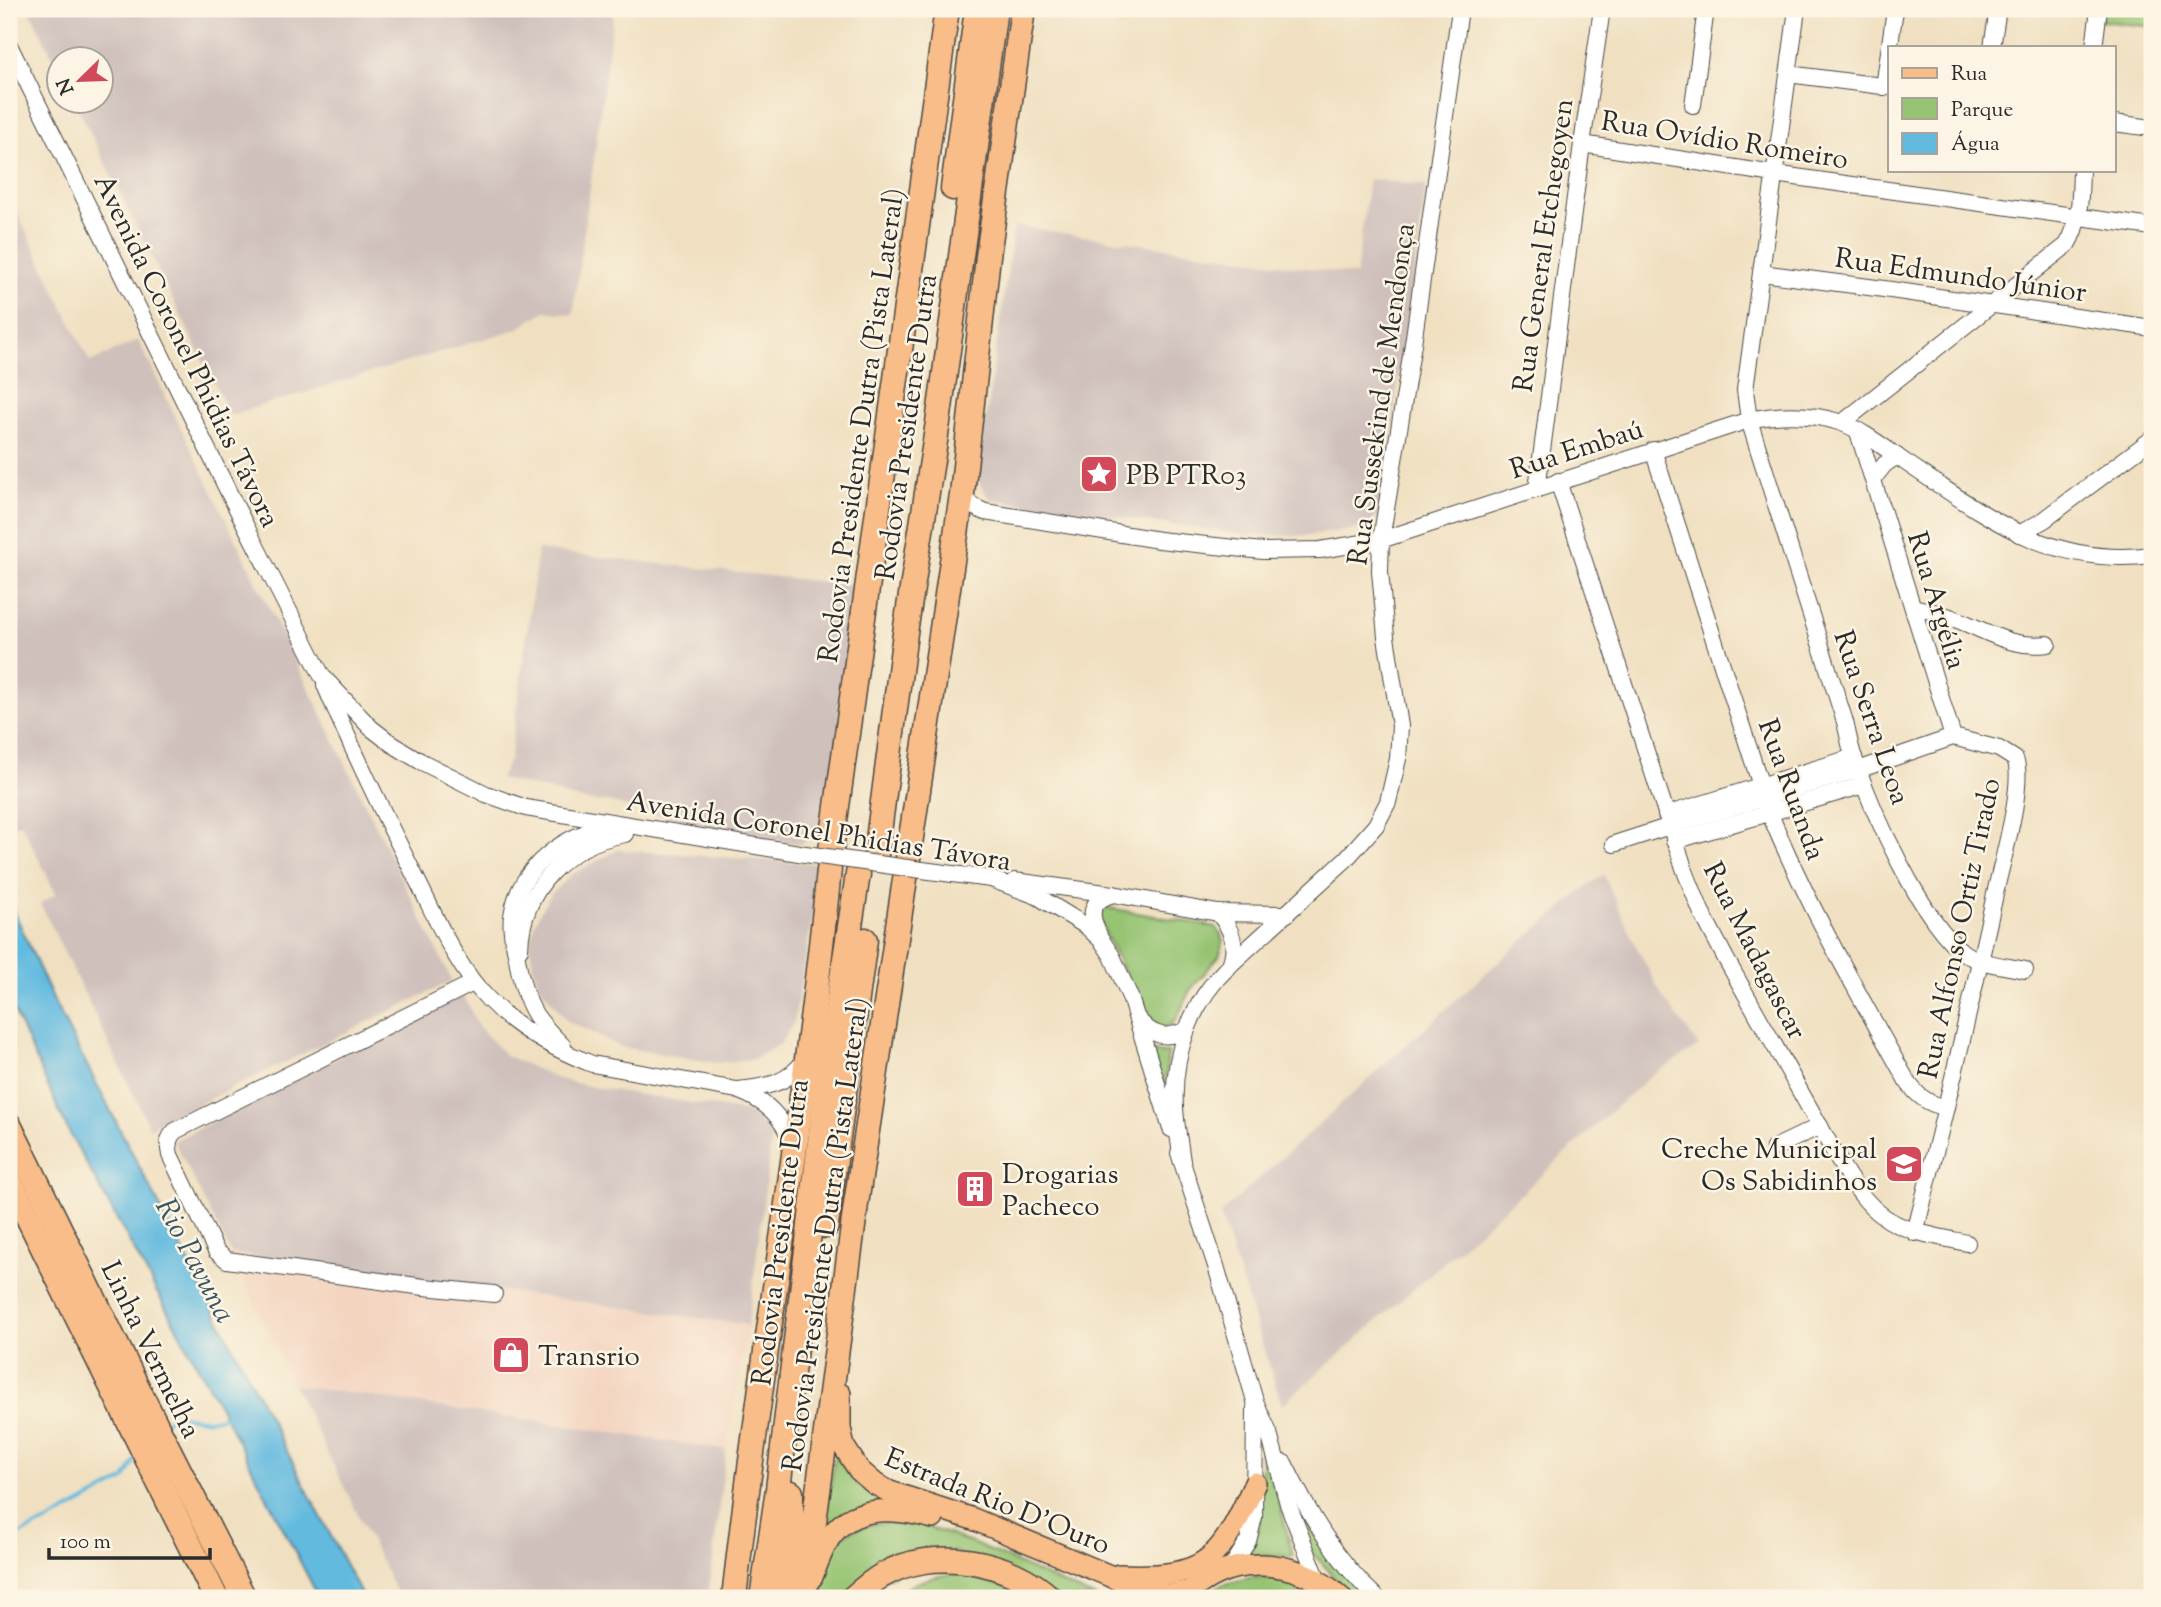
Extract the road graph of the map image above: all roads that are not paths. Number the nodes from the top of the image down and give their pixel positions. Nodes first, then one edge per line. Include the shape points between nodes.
1 (947, 9) edge
2 (969, 9) edge
3 (977, 9) edge
4 (995, 9) edge
5 (1023, 9) edge
6 (1460, 9) edge
7 (1602, 9) edge
8 (1706, 9) edge
9 (1797, 9) edge
10 (1895, 9) edge
11 (1998, 9) edge
12 (2099, 9) edge
13 (9, 45) edge
14 (1891, 46) edge
15 (1992, 46) edge
16 (2094, 46) edge
17 (14, 67) edge
18 (1788, 74) junction
19 (1887, 87) edge
20 (1693, 105) dead end
21 (2116, 123) edge
22 (2152, 128) edge
23 (1581, 144) junction
24 (926, 155) junction
25 (2081, 172) edge
26 (1774, 174) junction
27 (2078, 217) junction
28 (2152, 227) edge
29 (1761, 273) junction
30 (1990, 305) junction
31 (2152, 328) edge
32 (939, 416) junction
33 (1749, 420) junction
34 (1842, 423) junction
35 (1858, 432) junction
36 (2152, 439) edge
37 (1653, 450) junction
38 (1897, 456) junction
39 (1872, 479) junction
40 (1558, 481) junction
41 (1536, 489) junction
42 (962, 494) junction
43 (985, 512) junction
44 (2044, 520) junction
45 (956, 533) junction
46 (2019, 534) junction
47 (1381, 540) junction
48 (2039, 542) junction
49 (2152, 555) edge
50 (1913, 607) junction
51 (2048, 644) dead end
52 (938, 652) junction
53 (322, 676) junction
54 (1953, 737) junction
55 (1859, 770) junction
56 (1765, 799) junction
57 (629, 826) junction
58 (1670, 827) junction
59 (666, 832) junction
60 (1614, 844) dead end
61 (850, 862) junction
62 (911, 869) junction
63 (991, 879) junction
64 (1113, 894) junction
65 (1218, 914) junction
66 (1287, 914) junction
67 (1102, 941) junction
68 (1981, 960) junction
69 (1230, 965) junction
70 (2025, 970) dead end
71 (519, 971) junction
72 (473, 983) junction
73 (1136, 1017) junction
74 (1186, 1030) junction
75 (820, 1048) junction
76 (571, 1056) junction
77 (737, 1090) junction
78 (1946, 1108) junction
79 (9, 1125) edge
80 (1821, 1129) junction
81 (1774, 1148) dead end
82 (794, 1152) junction
83 (1182, 1162) junction
84 (9, 1179) edge
85 (1915, 1233) junction
86 (1967, 1244) dead end
87 (494, 1294) dead end
88 (842, 1315) junction
89 (1255, 1401) junction
90 (142, 1423) junction
91 (1269, 1433) junction
92 (1255, 1483) junction
93 (791, 1493) junction
94 (959, 1559) junction
95 (1231, 1568) junction
96 (1105, 1574) junction
97 (1318, 1580) junction
98 (1187, 1595) edge
99 (797, 1597) edge
100 (216, 1598) edge
101 (244, 1598) edge
102 (734, 1598) edge
103 (762, 1598) edge
104 (777, 1598) edge
105 (853, 1598) edge
106 (879, 1598) edge
107 (1050, 1598) edge
108 (1125, 1598) edge
109 (1341, 1598) edge
110 (1377, 1598) edge

1 - 24 highway, Rodovia Presidente Dutra (Pista Lateral)
2 - 24 highway
3 - 61 highway, Rodovia Presidente Dutra
4 - 32 highway, Rodovia Presidente Dutra
5 - 42 highway, Rodovia Presidente Dutra (Pista Lateral) via 988,256
6 - 47 street, Rua Sussekind de Mendonça
7 - 23 street, Rua General Etchegoyen
8 - 20 street
9 - 18 street, Rua Serra Leoa
10 - 14 street
11 - 15 street
12 - 16 street
13 - 17 street, Avenida Coronel Phidias Távora
17 - 53 street, Avenida Coronel Phidias Távora
18 - 19 street
18 - 26 street, Rua Serra Leoa
21 - 22 street
23 - 26 street, Rua Ovídio Romeiro
23 - 41 street, Rua General Etchegoyen
24 - 61 highway, Rodovia Presidente Dutra (Pista Lateral) via 836,825
25 - 27 street
26 - 27 street, Rua Ovídio Romeiro
26 - 29 street, Rua Serra Leoa
27 - 28 street, Rua Ovídio Romeiro
27 - 30 street via 2061,252
29 - 30 street, Rua Edmundo Júnior
29 - 33 street, Rua Serra Leoa via 1745,390
30 - 31 street, Rua Edmundo Júnior
30 - 34 street
32 - 52 highway
32 - 61 highway, Rodovia Presidente Dutra via 905,633
33 - 34 street, Rua Embaú via 1794,416
33 - 37 street, Rua Embaú
33 - 55 street, Rua Serra Leoa
34 - 35 street, Rua Embaú
35 - 38 street, Rua Embaú
35 - 39 street, Rua Argélia
36 - 44 street
37 - 40 street, Rua Embaú
37 - 56 street, Rua Ruanda
38 - 39 street
38 - 46 street, Rua Embaú
39 - 50 street, Rua Argélia
40 - 41 street, Rua Embaú
40 - 58 street, Rua Madagascar
41 - 47 street, Rua Embaú
42 - 43 street, Rua Embaú
42 - 45 highway, Rodovia Presidente Dutra (Pista Lateral)
43 - 45 street
43 - 47 street, Rua Embaú via 1158,540 1262,551 1320,550
44 - 46 street
44 - 48 street
45 - 52 highway, Rodovia Presidente Dutra (Pista Lateral)
46 - 48 street, Rua Embaú
47 - 66 street, Rua Sussekind de Mendonça via 1386,637 1400,726 1393,783 1376,825
48 - 49 street, Rua Embaú via 2076,554
50 - 51 street via 1956,619 2003,640
50 - 54 street, Rua Argélia
52 - 62 highway, Rodovia Presidente Dutra (Pista Lateral)
53 - 57 street, Avenida Coronel Phidias Távora via 392,744 486,794 540,811
53 - 72 street, Avenida Coronel Phidias Távora via 397,841
54 - 55 street
54 - 68 street, Rua Alfonso Ortiz Tirado via 2008,753 2018,769
55 - 56 street
55 - 56 street
55 - 68 street, Rua Serra Leoa via 1887,835 1932,916 1962,952
56 - 58 street
56 - 58 street
56 - 78 street, Rua Ruanda via 1798,880 1907,1081 1921,1098
57 - 59 street, Avenida Coronel Phidias Távora
57 - 71 street via 574,838 549,853 532,871 512,917
58 - 60 street
58 - 80 street, Rua Madagascar via 1701,911
59 - 62 street, Avenida Coronel Phidias Távora, bridge
59 - 71 street via 622,835 593,843 551,871 526,914
61 - 75 highway, Rodovia Presidente Dutra (Pista Lateral)
61 - 93 highway, Rodovia Presidente Dutra
62 - 63 street, Avenida Coronel Phidias Távora
62 - 88 highway, Rodovia Presidente Dutra (Pista Lateral)
63 - 64 street
63 - 67 street, Avenida Coronel Phidias Távora via 1054,905
64 - 65 street
64 - 67 street via 1099,899 1093,912
65 - 66 street
65 - 69 street via 1234,945
66 - 69 street, Rua Sussekind de Mendonça
67 - 73 street, Avenida Coronel Phidias Távora via 1121,974
68 - 70 street, Rua Serra Leoa
68 - 78 street, Rua Alfonso Ortiz Tirado
69 - 74 street, Rua Sussekind de Mendonça via 1199,1001
71 - 76 street via 534,1013
72 - 76 street, Avenida Coronel Phidias Távora via 517,1025
72 - 87 street via 175,1131 168,1143 216,1251 227,1260
73 - 74 street via 1162,1037
73 - 83 street, Avenida Coronel Phidias Távora
74 - 83 street, Rua Sussekind de Mendonça via 1175,1107
75 - 77 street, Avenida Coronel Phidias Távora via 782,1082
75 - 82 highway, Rodovia Presidente Dutra (Pista Lateral)
75 - 103 highway, Rodovia Presidente Dutra via 778,1489
76 - 77 street, Avenida Coronel Phidias Távora via 611,1069
77 - 82 street, Avenida Coronel Phidias Távora via 777,1114
78 - 85 street, Rua Alfonso Ortiz Tirado
79 - 90 highway, Linha Vermelha
80 - 81 street
80 - 85 street, Rua Madagascar via 1872,1209
82 - 102 highway, Rodovia Presidente Dutra (Pista Lateral)
83 - 89 street, Avenida Coronel Phidias Távora
84 - 90 highway, Linha Vermelha
85 - 86 street, Rua Madagascar
88 - 96 main road, Estrada Rio D'Ouro via 840,1428 847,1453 863,1474 890,1492 973,1519
88 - 99 highway, Rodovia Presidente Dutra (Pista Lateral)
89 - 91 street, Avenida Coronel Phidias Távora
89 - 92 street, Avenida Coronel Phidias Távora
90 - 100 highway, Linha Vermelha via 150,1466
90 - 101 highway, Linha Vermelha via 168,1449
91 - 97 street, Avenida Coronel Phidias Távora via 1288,1504
91 - 110 street via 1319,1527 1346,1566
92 - 95 street, Avenida Coronel Phidias Távora via 1248,1541
92 - 96 main road via 1235,1527 1207,1560 1159,1576
93 - 99 highway
93 - 104 highway, Rodovia Presidente Dutra
94 - 105 highway via 901,1567
94 - 106 highway via 919,1572
94 - 107 highway via 1010,1572
95 - 97 main road via 1284,1566
95 - 98 main road via 1209,1577
96 - 98 main road, Estrada Rio D'Ouro via 1151,1593
97 - 109 main road
99 - 108 main road, Estrada Rio D'Ouro via 839,1527 862,1514 889,1510 952,1524

